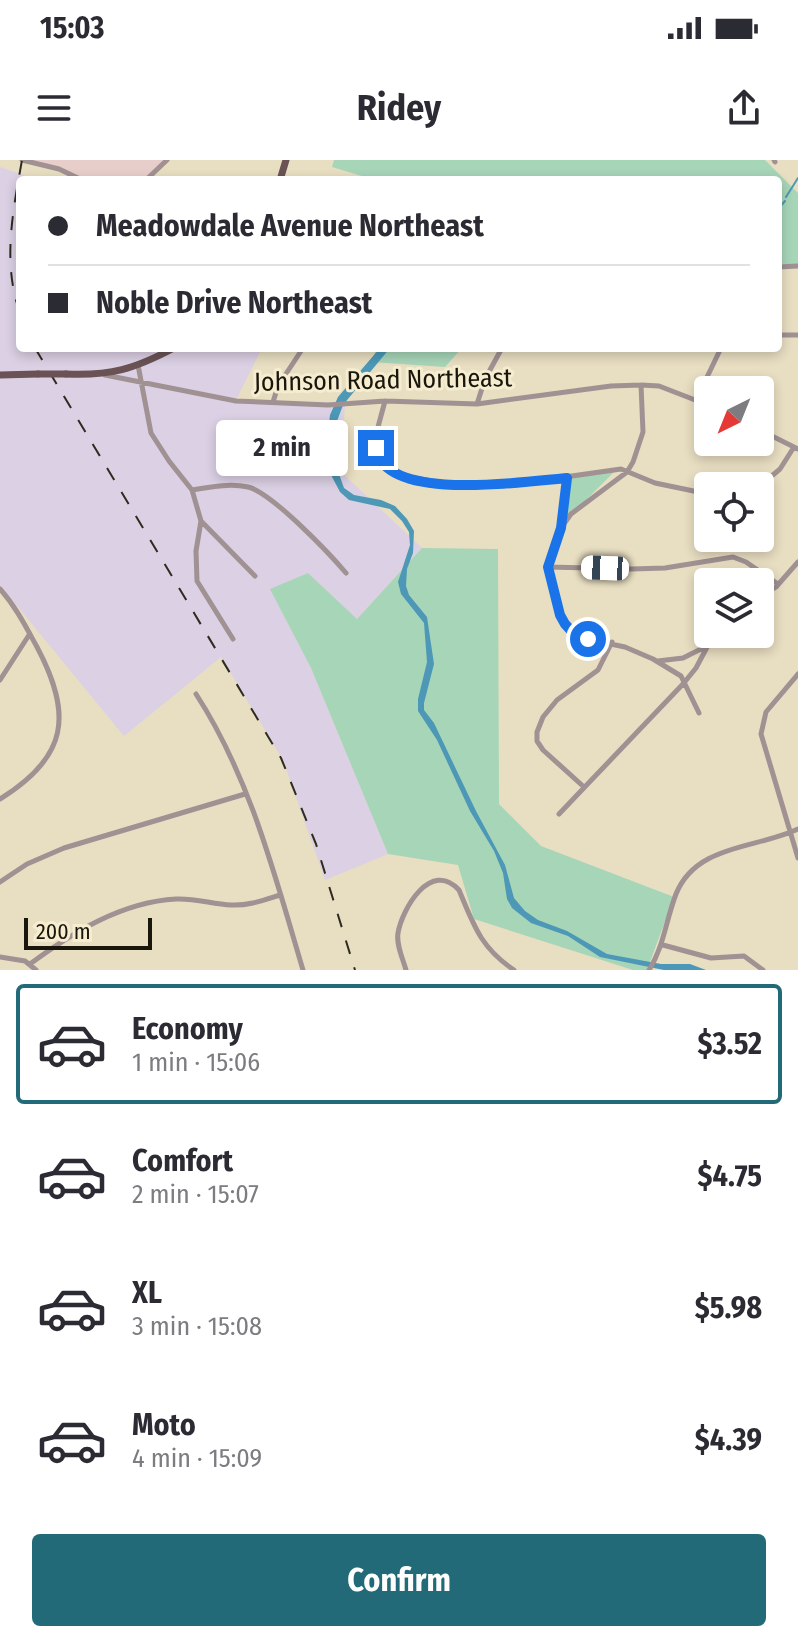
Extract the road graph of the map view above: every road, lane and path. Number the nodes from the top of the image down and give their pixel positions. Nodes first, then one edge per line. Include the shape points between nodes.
1 (22, 160) edge
2 (167, 160) edge
3 (74, 176) edge
4 (150, 176) edge
5 (166, 352) edge
6 (300, 352) edge
7 (500, 352) edge
8 (719, 352) edge
9 (138, 365) junction
10 (0, 375) edge
11 (104, 375) junction
12 (708, 376) edge
13 (142, 382) junction
14 (641, 385) junction
15 (694, 399) edge
16 (385, 401) junction
17 (273, 402) junction
18 (477, 404) junction
19 (774, 437) edge
20 (796, 448) edge
21 (627, 472) junction
22 (774, 474) edge
23 (567, 478) junction
24 (192, 490) junction
25 (694, 491) edge
26 (201, 521) junction
27 (561, 528) junction
28 (798, 562) edge
29 (548, 567) junction
30 (346, 573) dead end
31 (255, 576) dead end
32 (778, 584) junction
33 (774, 587) edge
34 (0, 589) edge
35 (30, 634) junction
36 (233, 639) dead end
37 (612, 642) junction
38 (703, 648) edge
39 (706, 648) edge
40 (657, 661) junction
41 (798, 674) edge
42 (0, 680) edge
43 (685, 681) junction
44 (196, 694) dead end
45 (699, 713) dead end
46 (584, 787) junction
47 (245, 794) junction
48 (0, 799) edge
49 (559, 814) dead end
50 (798, 829) edge
51 (789, 833) junction
52 (798, 858) edge
53 (0, 882) edge
54 (280, 895) junction
55 (662, 945) junction
56 (0, 957) edge
57 (30, 964) junction
58 (36, 970) edge
59 (303, 970) edge
60 (406, 970) edge
61 (514, 970) edge
62 (649, 970) edge
63 (763, 970) edge

1 - 3 street
2 - 4 street
5 - 9 main road
6 - 17 street
7 - 18 street
8 - 12 street
9 - 11 main road
9 - 13 street
10 - 11 main road, bridge
11 - 13 street, Johnson Road Northeast
13 - 17 street, Johnson Road Northeast via 218,398
13 - 24 street via 151,433
14 - 15 street, Johnson Road Northeast
14 - 18 street, Johnson Road Northeast
14 - 21 street via 643,432
16 - 17 street, Johnson Road Northeast
16 - 18 street, Johnson Road Northeast
16 - 23 street via 377,456 397,475 502,486
19 - 20 street
20 - 22 street
21 - 23 street
21 - 25 street
21 - 27 street via 571,514
23 - 27 street
24 - 26 street
24 - 30 street via 237,485 261,492
26 - 31 street
26 - 36 street via 197,581
27 - 29 street
28 - 32 street
29 - 32 street via 665,568 733,557
29 - 37 street via 569,630 577,637
32 - 33 street
34 - 35 street
35 - 42 street
35 - 48 street via 53,679 61,720 58,737 49,755
37 - 40 street
37 - 46 street via 603,665 557,700 537,732 543,750
38 - 40 street via 683,658
39 - 43 street
40 - 43 street
41 - 51 street via 769,708 761,728
43 - 45 street
43 - 46 street
44 - 47 street
46 - 49 street
47 - 53 street via 64,848
47 - 54 street
50 - 51 street
51 - 52 street
51 - 55 street via 696,865 677,892
54 - 57 street via 234,906 161,900 83,927
54 - 59 street
55 - 62 street
55 - 63 street via 711,958 744,956
56 - 57 street
57 - 58 street
60 - 61 street via 397,938 401,919 415,894 438,881 455,885 486,947

